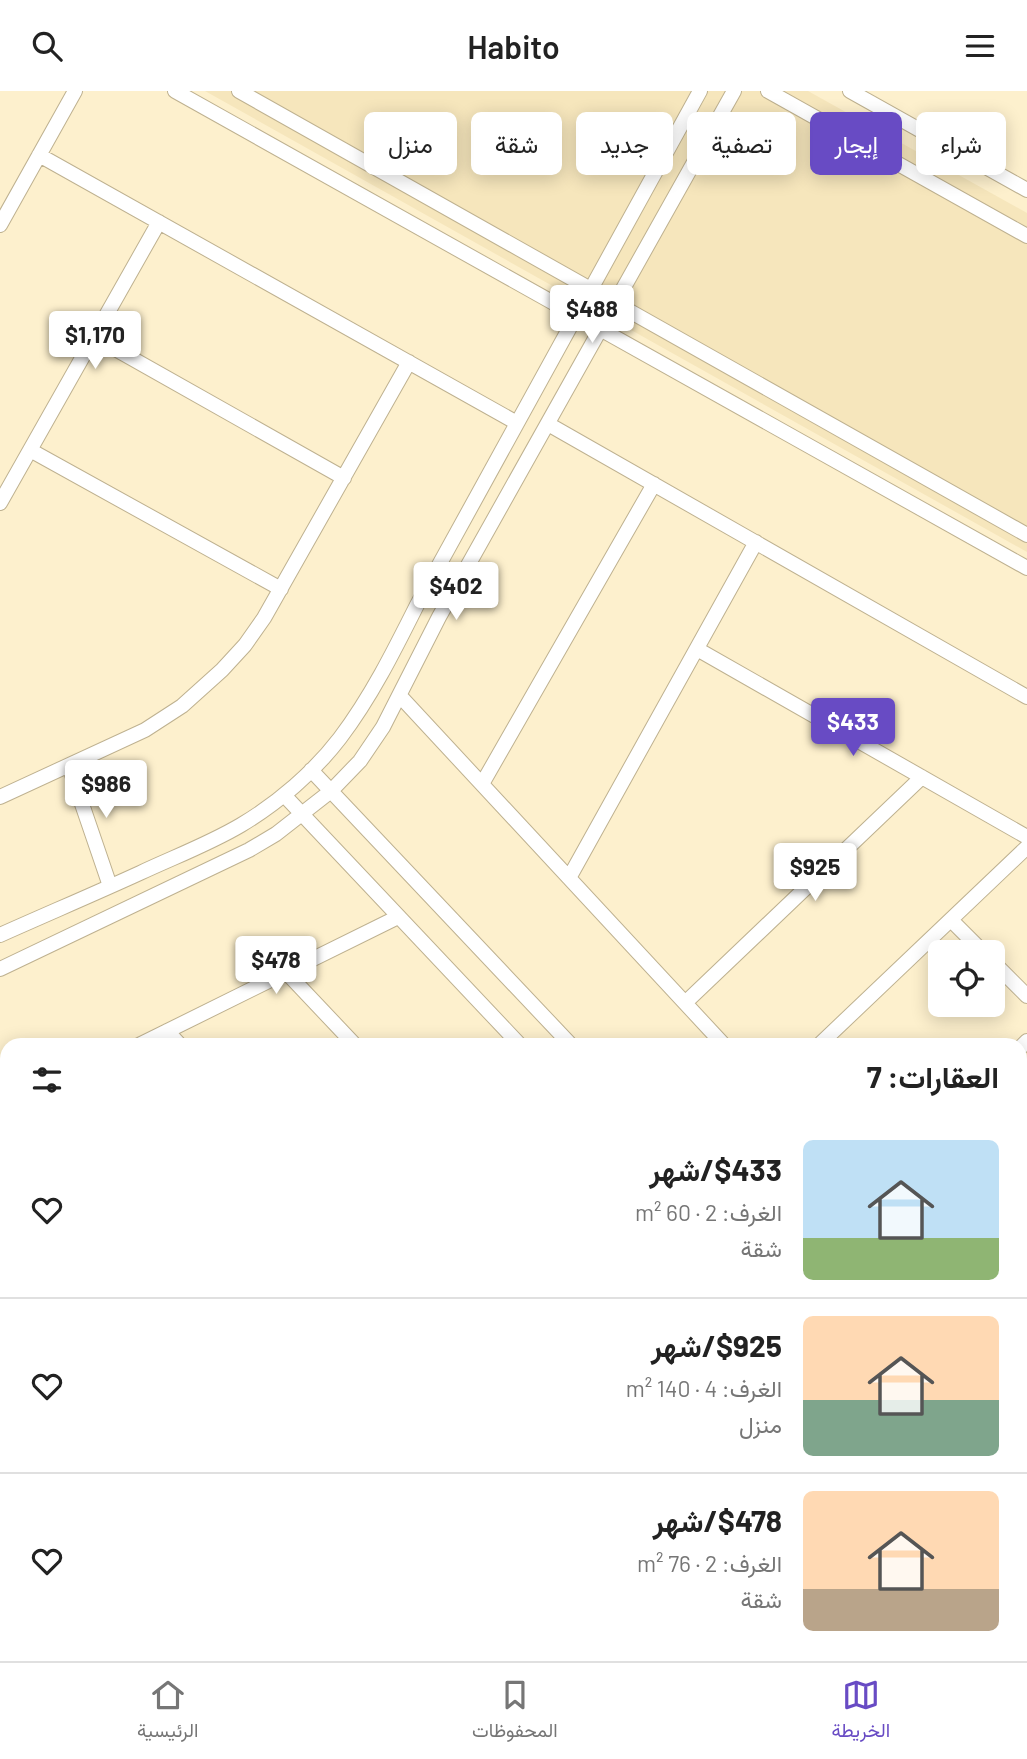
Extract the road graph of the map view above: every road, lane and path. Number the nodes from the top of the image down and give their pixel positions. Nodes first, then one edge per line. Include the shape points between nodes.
1 (75, 91) edge
2 (175, 91) edge
3 (239, 91) edge
4 (700, 91) edge
5 (734, 91) edge
6 (768, 91) edge
7 (850, 91) edge
8 (869, 96) edge
9 (39, 155) junction
10 (1027, 190) edge
11 (159, 222) junction
12 (0, 225) edge
13 (1027, 236) edge
14 (591, 289) junction
15 (615, 303) junction
16 (576, 316) junction
17 (600, 329) junction
18 (94, 337) junction
19 (409, 362) junction
20 (517, 423) junction
21 (548, 423) junction
22 (30, 450) junction
23 (344, 478) junction
24 (654, 484) junction
25 (0, 503) edge
26 (1027, 535) edge
27 (756, 542) junction
28 (1027, 568) edge
29 (281, 589) junction
30 (697, 649) junction
31 (400, 696) junction
32 (1027, 697) edge
33 (69, 765) junction
34 (311, 770) junction
35 (922, 777) junction
36 (482, 785) junction
37 (331, 791) junction
38 (284, 796) junction
39 (0, 797) edge
40 (302, 815) junction
41 (1027, 837) edge
42 (1027, 847) edge
43 (569, 878) junction
44 (110, 886) junction
45 (398, 917) junction
46 (951, 920) junction
47 (0, 935) edge
48 (971, 940) edge
49 (0, 969) edge
50 (286, 972) junction
51 (1005, 974) edge
52 (1027, 996) edge
53 (685, 1003) junction
54 (167, 1031) junction
55 (153, 1038) edge
56 (174, 1038) edge
57 (348, 1038) edge
58 (513, 1038) edge
59 (564, 1038) edge
60 (718, 1038) edge
61 (826, 1038) edge

1 - 9 street
2 - 16 street
3 - 14 street
4 - 14 street
5 - 15 street
6 - 13 street
7 - 8 street
8 - 10 street
9 - 11 street
9 - 12 street
11 - 18 street
11 - 19 street
14 - 15 street
14 - 16 street
15 - 17 street
15 - 26 street
16 - 17 street
16 - 20 street
17 - 21 street
17 - 28 street
18 - 22 street
18 - 23 street
19 - 20 street
19 - 23 street
20 - 34 street via 361,709
21 - 24 street
21 - 31 street
22 - 25 street
22 - 29 street
23 - 29 street
24 - 27 street
24 - 36 street
27 - 30 street
27 - 32 street
29 - 33 street via 245,645 203,689 159,721
30 - 35 street
30 - 43 street
31 - 36 street
31 - 37 street via 360,761
33 - 39 street
33 - 44 street
34 - 37 street
34 - 38 street
35 - 41 street
35 - 53 street
36 - 43 street
37 - 40 street
37 - 59 street
38 - 40 street
38 - 44 street via 197,848
40 - 45 street
40 - 49 street via 249,850
42 - 46 street
43 - 53 street
44 - 47 street
45 - 50 street
45 - 58 street
46 - 48 street
46 - 61 street
50 - 54 street
50 - 57 street
51 - 52 street
53 - 60 street
54 - 55 street
54 - 56 street

